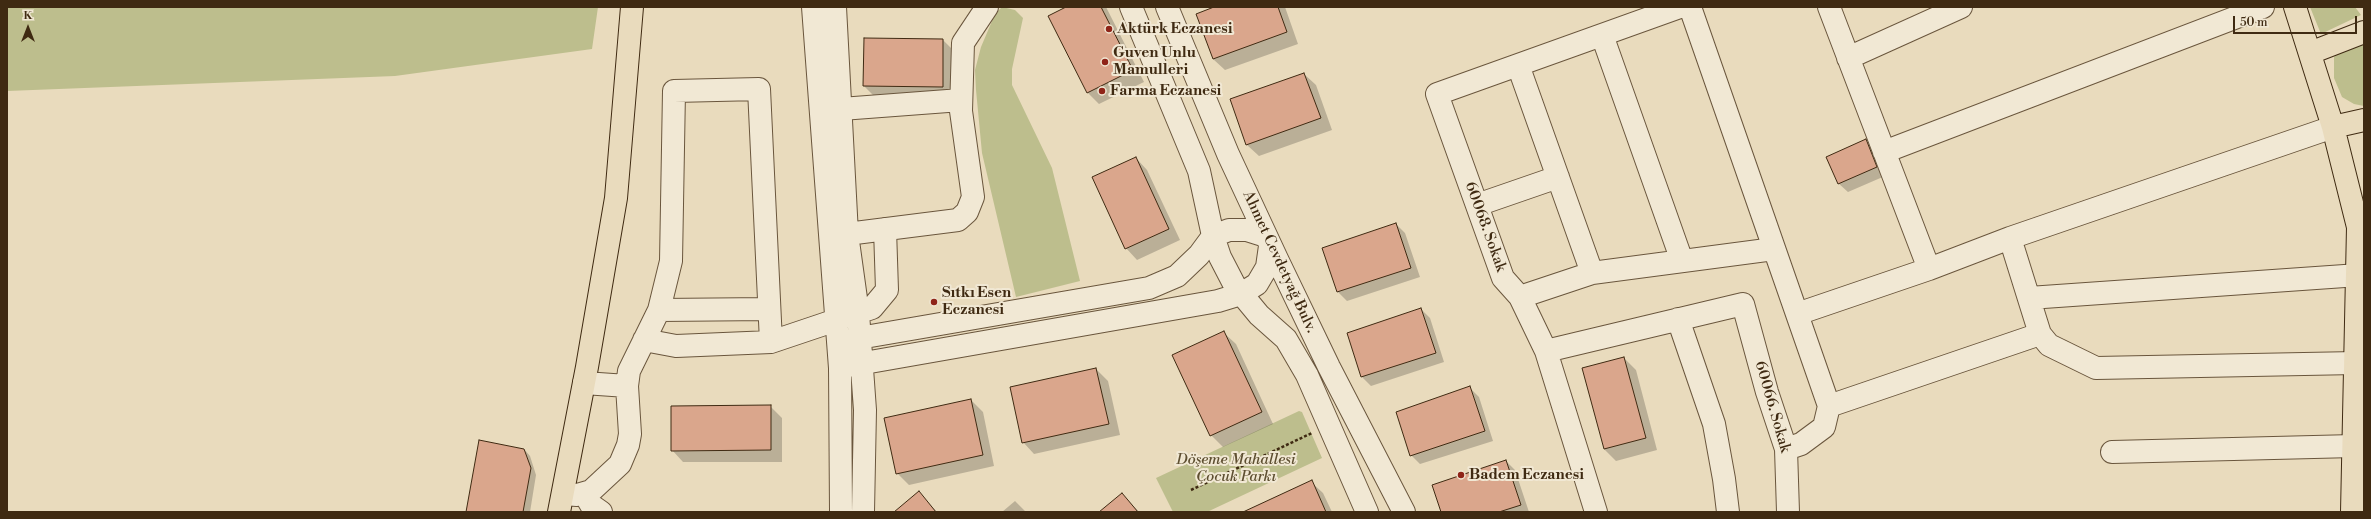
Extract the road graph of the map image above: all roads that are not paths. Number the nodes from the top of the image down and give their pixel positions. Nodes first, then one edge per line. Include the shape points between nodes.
1 (632, 7) edge
2 (813, 7) edge
3 (835, 7) edge
4 (986, 7) edge
5 (1131, 7) edge
6 (1167, 7) edge
7 (1680, 7) edge
8 (1690, 7) edge
9 (1829, 7) edge
10 (1961, 7) edge
11 (2263, 7) edge
12 (2295, 7) edge
13 (2364, 32) edge
14 (1602, 35) junction
15 (2310, 53) junction
16 (1848, 58) junction
17 (1518, 65) junction
18 (961, 100) junction
19 (841, 109) junction
20 (2364, 120) edge
21 (2333, 127) junction
22 (1884, 152) junction
23 (1558, 177) junction
24 (1477, 205) junction
25 (886, 229) junction
26 (847, 234) junction
27 (1213, 236) junction
28 (2010, 238) junction
29 (1268, 241) junction
30 (1774, 249) junction
31 (1682, 261) junction
32 (1929, 269) junction
33 (1592, 273) junction
34 (2359, 275) junction
35 (1241, 294) junction
36 (1520, 297) junction
37 (2029, 298) junction
38 (770, 309) junction
39 (659, 310) junction
40 (858, 313) junction
41 (1797, 314) junction
42 (1678, 319) junction
43 (835, 320) junction
44 (2040, 334) junction
45 (859, 338) junction
46 (644, 340) junction
47 (771, 342) junction
48 (837, 346) junction
49 (1546, 351) junction
50 (861, 362) junction
51 (2356, 363) junction
52 (840, 368) junction
53 (586, 375) junction
54 (628, 379) junction
55 (1829, 406) junction
56 (2354, 446) junction
57 (1786, 449) junction
58 (2112, 452) dead end
59 (584, 493) junction
60 (561, 503) edge
61 (601, 512) edge
62 (841, 512) edge
63 (863, 512) edge
64 (1367, 512) edge
65 (1404, 512) edge
66 (1596, 512) edge
67 (1728, 512) edge
68 (1788, 512) edge
69 (2352, 512) edge

1 - 53 main road via 616,198
2 - 43 street
3 - 19 street
4 - 18 street via 963,43
5 - 27 street, Ahmet Cevdetyağ Bulv. via 1199,171
6 - 29 street, Ahmet Cevdetyağ Bulv. via 1228,154
7 - 14 street
8 - 30 street
9 - 16 street
10 - 16 street
11 - 22 street
12 - 15 main road
13 - 15 main road
14 - 17 street
14 - 31 street
15 - 21 main road
16 - 22 street
17 - 23 street
17 - 24 street, 60068. Sokak via 1437,94
18 - 19 street
18 - 25 street via 973,197 967,212 958,220
19 - 26 street
20 - 21 main road
21 - 28 street
21 - 34 main road via 2358,227
22 - 32 street
23 - 24 street
23 - 33 street
24 - 36 street, 60068. Sokak via 1503,278
25 - 26 street
25 - 40 street via 887,290 872,308
26 - 40 street
27 - 29 street via 1229,230 1248,230
27 - 35 street, Ahmet Cevdetyağ Bulv. via 1220,257
27 - 45 street via 1199,255 1177,276 1149,288
28 - 32 street
28 - 37 street
29 - 35 street via 1267,267 1257,284
29 - 65 street, Ahmet Cevdetyağ Bulv.
30 - 31 street
30 - 41 street
31 - 33 street
32 - 41 street
33 - 36 street
34 - 37 street
34 - 51 main road
35 - 50 street via 1218,302
35 - 64 street, Ahmet Cevdetyağ Bulv. via 1259,316 1286,339 1307,375
36 - 49 street, 60068. Sokak
37 - 44 street
38 - 39 street
38 - 39 street via 759,89 674,91 671,260
38 - 47 street
39 - 46 street
40 - 43 street
40 - 45 street
41 - 55 street
42 - 49 street
42 - 57 street, 60066. Sokak via 1743,304 1767,392
42 - 67 street via 1714,424
43 - 47 street
43 - 48 street
44 - 51 street via 2050,345 2096,368
44 - 55 street
45 - 48 street
45 - 50 street
46 - 47 street via 676,346
46 - 54 street
48 - 52 street
49 - 66 street, 60068. Sokak
50 - 52 street
50 - 63 street via 865,410
51 - 56 main road
52 - 62 street
53 - 54 street
53 - 60 main road
54 - 59 street via 630,434 625,455 613,472 591,491
55 - 57 street via 1824,426 1801,444
56 - 58 street
56 - 69 main road
57 - 68 street, 60066. Sokak
59 - 60 street
59 - 61 street via 588,501

